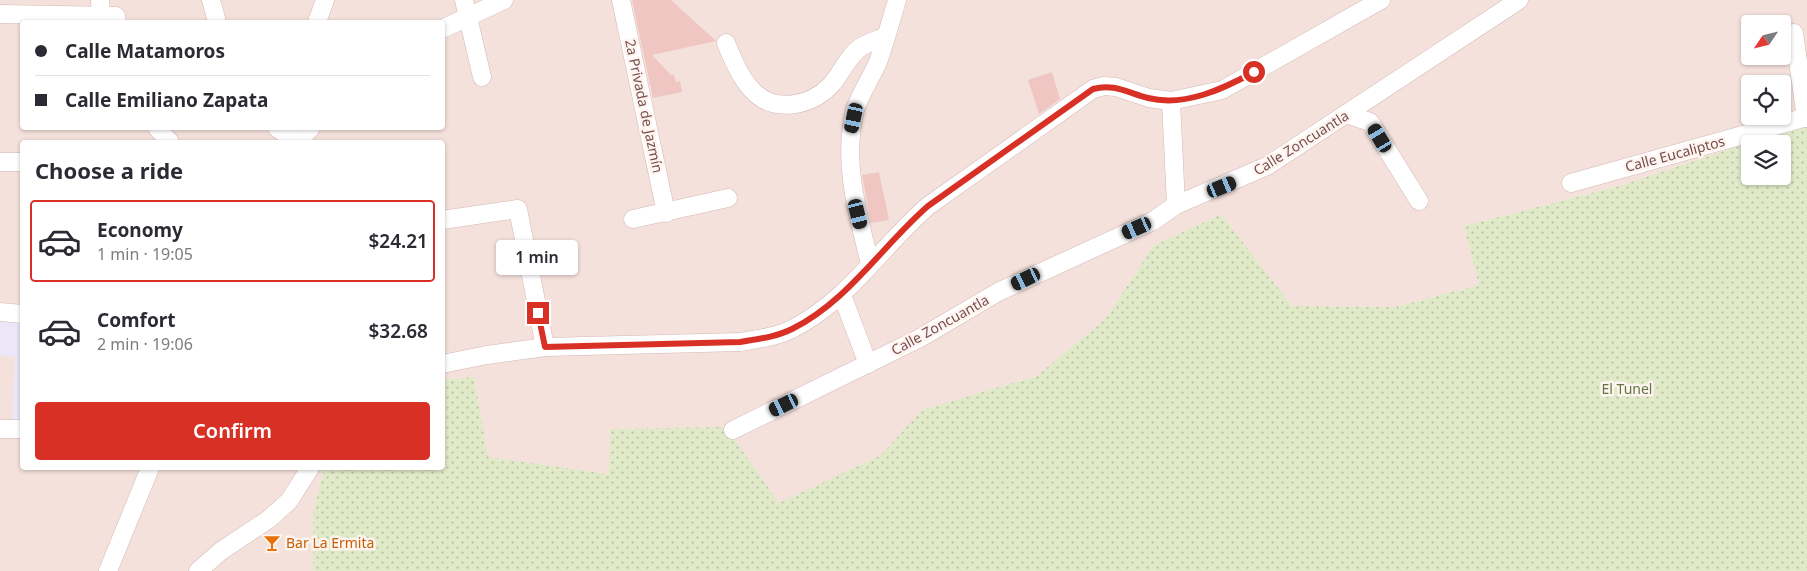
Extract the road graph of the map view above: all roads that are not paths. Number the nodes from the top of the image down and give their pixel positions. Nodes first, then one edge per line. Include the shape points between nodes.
1 (211, 0) edge
2 (325, 0) edge
3 (504, 0) edge
4 (621, 0) edge
5 (897, 0) edge
6 (1381, 0) edge
7 (1519, 0) edge
8 (466, 8) edge
9 (0, 14) edge
10 (108, 14) edge
11 (216, 20) edge
12 (318, 20) edge
13 (445, 26) edge
14 (1794, 34) dead end
15 (886, 36) junction
16 (726, 44) dead end
17 (482, 77) dead end
18 (1171, 101) junction
19 (1346, 114) junction
20 (1806, 118) edge
21 (159, 130) edge
22 (280, 130) edge
23 (309, 130) edge
24 (168, 140) edge
25 (295, 140) edge
26 (300, 140) edge
27 (0, 162) edge
28 (20, 162) edge
29 (1571, 183) dead end
30 (728, 198) dead end
31 (1418, 200) dead end
32 (1176, 205) junction
33 (666, 212) junction
34 (633, 219) dead end
35 (445, 220) edge
36 (870, 264) junction
37 (842, 295) junction
38 (0, 312) edge
39 (20, 314) edge
40 (545, 347) junction
41 (445, 363) edge
42 (868, 364) junction
43 (0, 429) edge
44 (20, 429) edge
45 (733, 430) dead end
46 (149, 470) edge
47 (309, 470) edge
48 (108, 571) edge
49 (198, 571) edge

1 - 11 street
2 - 12 street
3 - 8 street
4 - 33 street, 2a Privada de Jazmín
5 - 15 street
6 - 18 street via 1222,90
7 - 19 street, Calle Zoncuantla
8 - 13 street
8 - 17 street
9 - 10 street
14 - 20 street
15 - 16 street via 860,48 831,85 811,101 791,105 771,102 753,91 737,69
15 - 36 street via 878,62 856,108 850,153 854,198
18 - 32 street
18 - 36 street via 1149,98 1116,87 1093,89 928,206
19 - 31 street via 1370,122
19 - 32 street, Calle Zoncuantla via 1267,166
20 - 29 street, Calle Eucaliptos
21 - 24 street
22 - 25 street
23 - 26 street
27 - 28 street
30 - 33 street
32 - 42 street, Calle Zoncuantla via 1153,220 998,292
33 - 34 street
35 - 40 street via 518,209
36 - 37 street
37 - 40 street via 792,329 768,338 740,342
37 - 42 street
38 - 39 street
40 - 41 street
42 - 45 street, Calle Zoncuantla
43 - 44 street
46 - 48 street
47 - 49 street via 289,501 269,519 221,550

